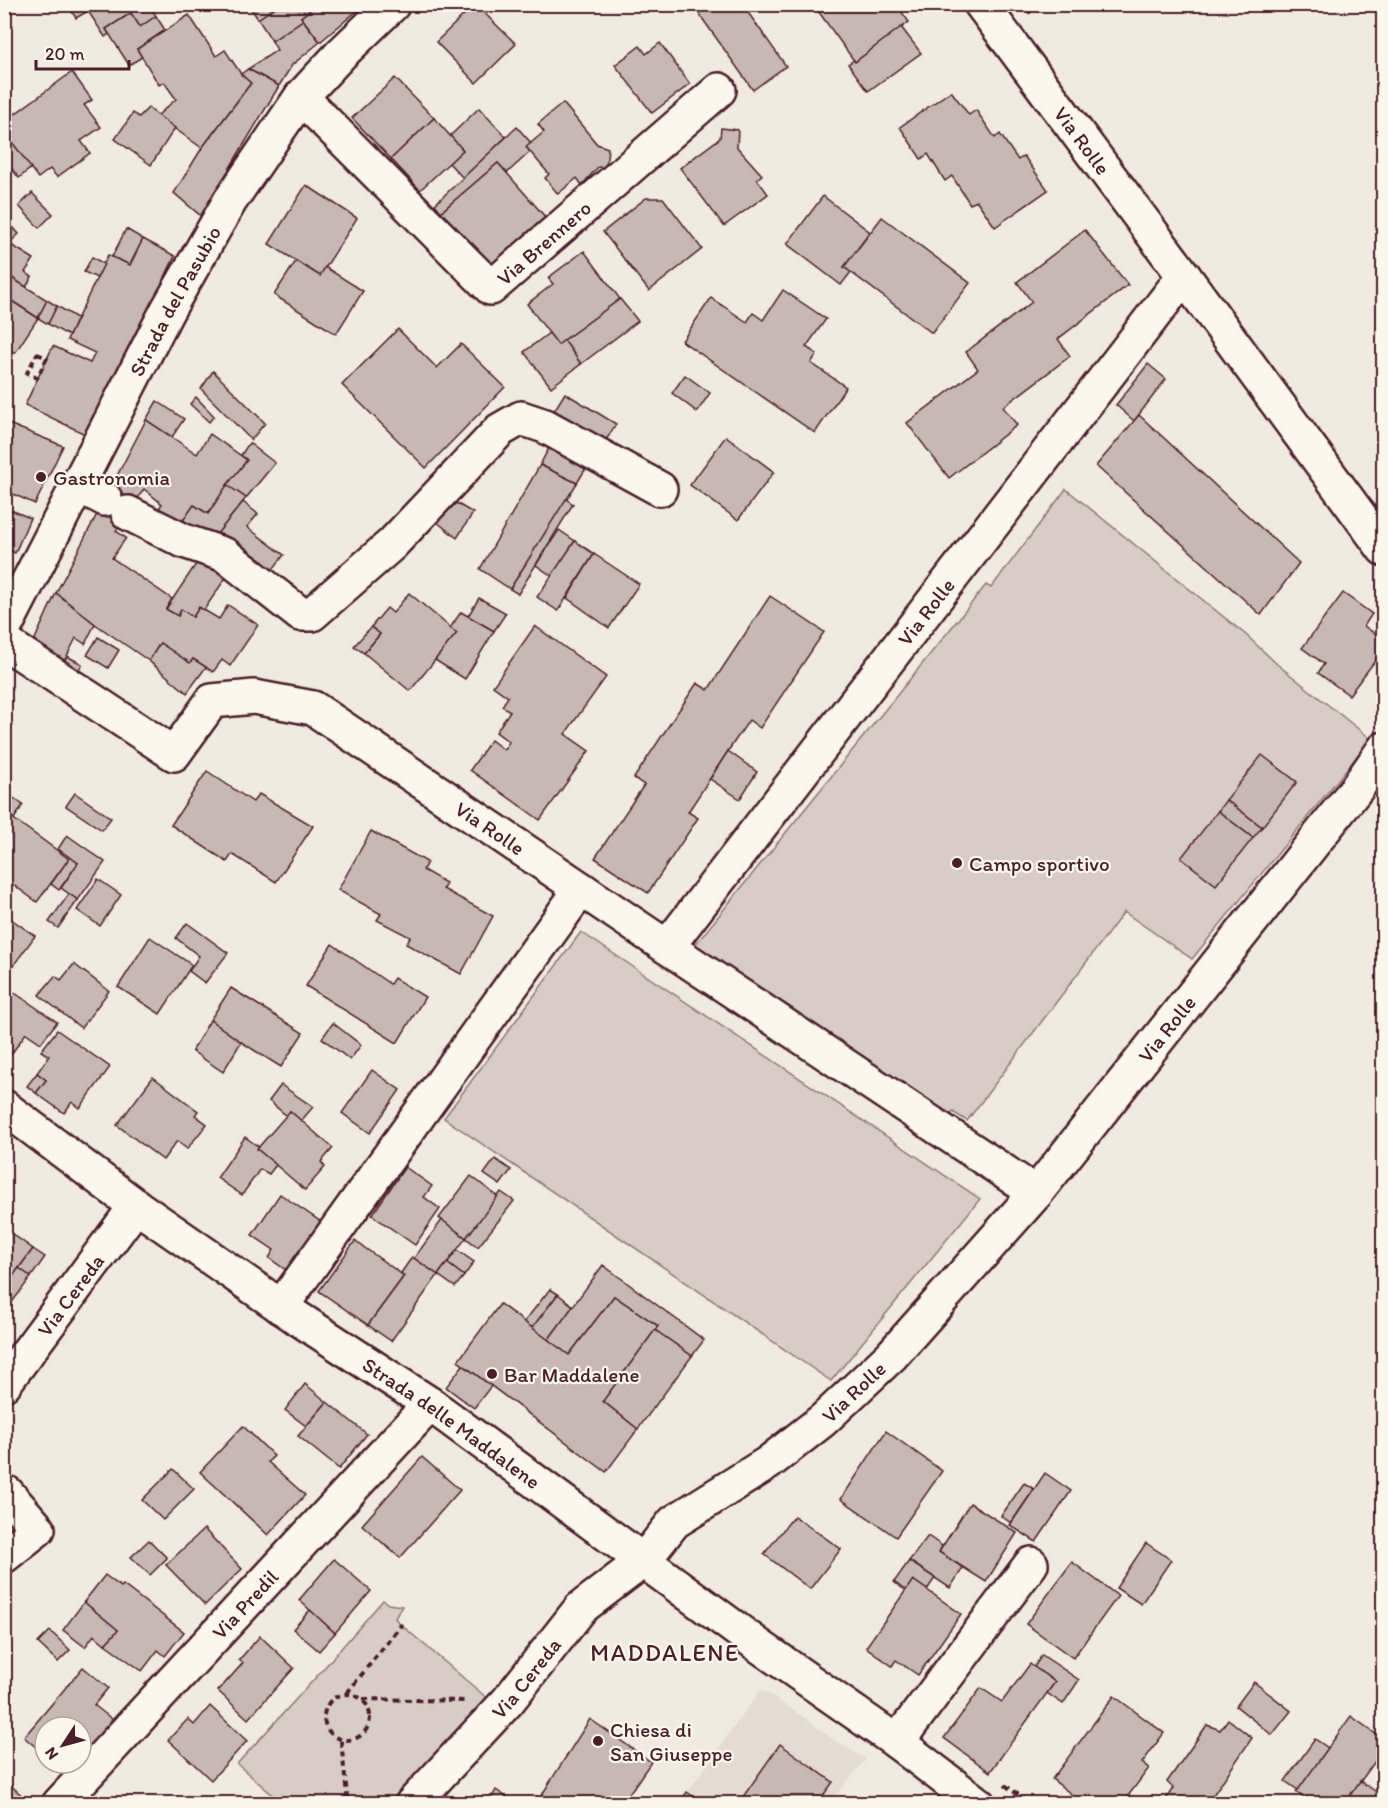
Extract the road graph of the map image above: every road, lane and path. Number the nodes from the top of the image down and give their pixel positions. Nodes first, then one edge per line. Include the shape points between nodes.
1 (393, 4) edge
2 (981, 4) edge
3 (719, 90) dead end
4 (301, 97) junction
5 (1184, 276) junction
6 (47, 358) joint
7 (660, 489) dead end
8 (104, 499) junction
9 (1383, 549) edge
10 (13, 597) edge
11 (4, 629) edge
12 (4, 642) edge
13 (1383, 749) edge
14 (581, 889) junction
15 (667, 947) junction
16 (4, 1107) edge
17 (1036, 1193) junction
18 (136, 1206) junction
19 (281, 1307) junction
20 (4, 1384) edge
21 (430, 1404) junction
22 (4, 1496) edge
23 (4, 1556) edge
24 (644, 1560) junction
25 (1031, 1564) dead end
26 (402, 1624) dead end
27 (347, 1693) junction
28 (363, 1699) junction
29 (508, 1701) junction
30 (341, 1741) junction
31 (897, 1742) junction
32 (59, 1803) edge
33 (348, 1803) edge
34 (412, 1803) edge
35 (978, 1803) edge

1 - 4 street, Strada del Pasubio
2 - 5 street, Via Rolle
3 - 4 street, Via Brennero via 491,288
4 - 8 street, Strada del Pasubio via 230,201 167,311
5 - 9 street, Via Rolle
5 - 15 street, Via Rolle
6 - 6 path via 38,378 27,373 37,354
7 - 8 street via 545,426 521,418 500,430 392,544 312,614 300,614 225,555 184,541
8 - 10 street, Strada del Pasubio
10 - 11 street, Strada del Pasubio
12 - 14 street, Via Rolle via 174,754 212,701 255,697 313,708
13 - 17 street, Via Rolle via 1358,788
14 - 15 street, Via Rolle
14 - 19 street
15 - 17 street, Via Rolle
16 - 18 street, Strada delle Maddalene
17 - 24 street, Via Rolle via 891,1356 823,1420 768,1463 674,1522
18 - 19 street, Strada delle Maddalene
18 - 20 street, Via Cereda
19 - 21 street, Strada delle Maddalene
21 - 24 street, Strada delle Maddalene
21 - 32 street, Via Predil
22 - 23 street via 7,1493 38,1529
24 - 29 street, Via Cereda via 581,1608
24 - 31 street, Strada delle Maddalene
25 - 31 street
26 - 27 path
27 - 28 path
27 - 30 path via 331,1700 323,1715 327,1731
28 - 29 path
28 - 30 path via 371,1713 369,1729 357,1740
29 - 34 street, Via Cereda
30 - 33 path
31 - 35 street, Strada delle Maddalene

